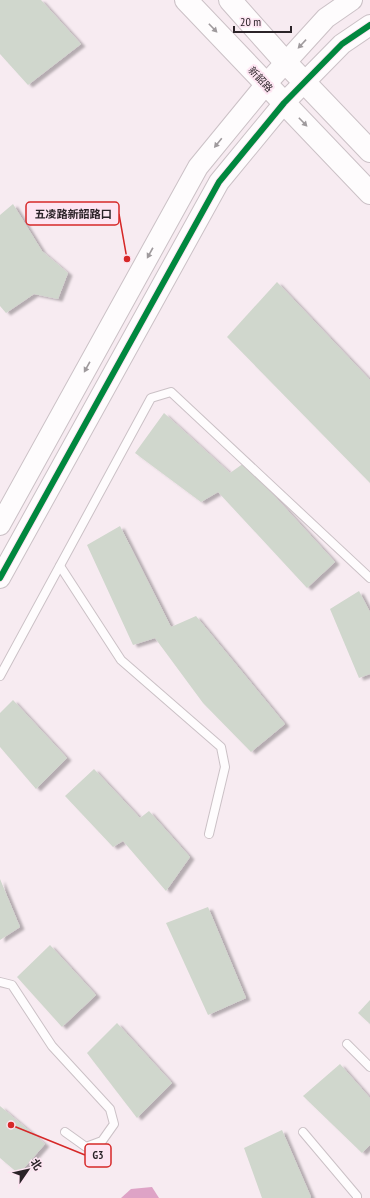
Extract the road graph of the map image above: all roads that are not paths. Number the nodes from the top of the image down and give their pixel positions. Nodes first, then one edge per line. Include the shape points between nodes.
1 (186, 0) edge
2 (230, 0) edge
3 (352, 0) edge
4 (370, 25) edge
5 (286, 62) junction
6 (304, 82) junction
7 (266, 84) junction
8 (284, 103) junction
9 (370, 151) edge
10 (370, 193) edge
11 (0, 525) edge
12 (60, 566) junction
13 (0, 578) edge
14 (370, 578) edge
15 (0, 676) edge
16 (210, 834) dead end
17 (0, 982) edge
18 (347, 1044) dead end
19 (370, 1067) edge
20 (65, 1132) dead end
21 (303, 1132) dead end
22 (357, 1198) edge

1 -> 7 main road, 新韶路
2 - 5 main road
3 -> 5 street via 326,18
4 - 6 street via 342,44
5 - 6 main road
5 - 7 street
6 - 8 street
6 - 9 main road
7 - 8 main road, 新韶路
7 -> 11 street via 198,167
8 -> 10 main road, 新韶路
8 - 13 street via 219,182
12 - 14 lane via 151,398 171,392
12 - 15 lane
12 - 16 lane via 121,660 221,747 224,767
17 - 20 lane via 12,985 52,1046 110,1109 114,1124 102,1142 86,1147
18 - 19 lane
21 - 22 lane

